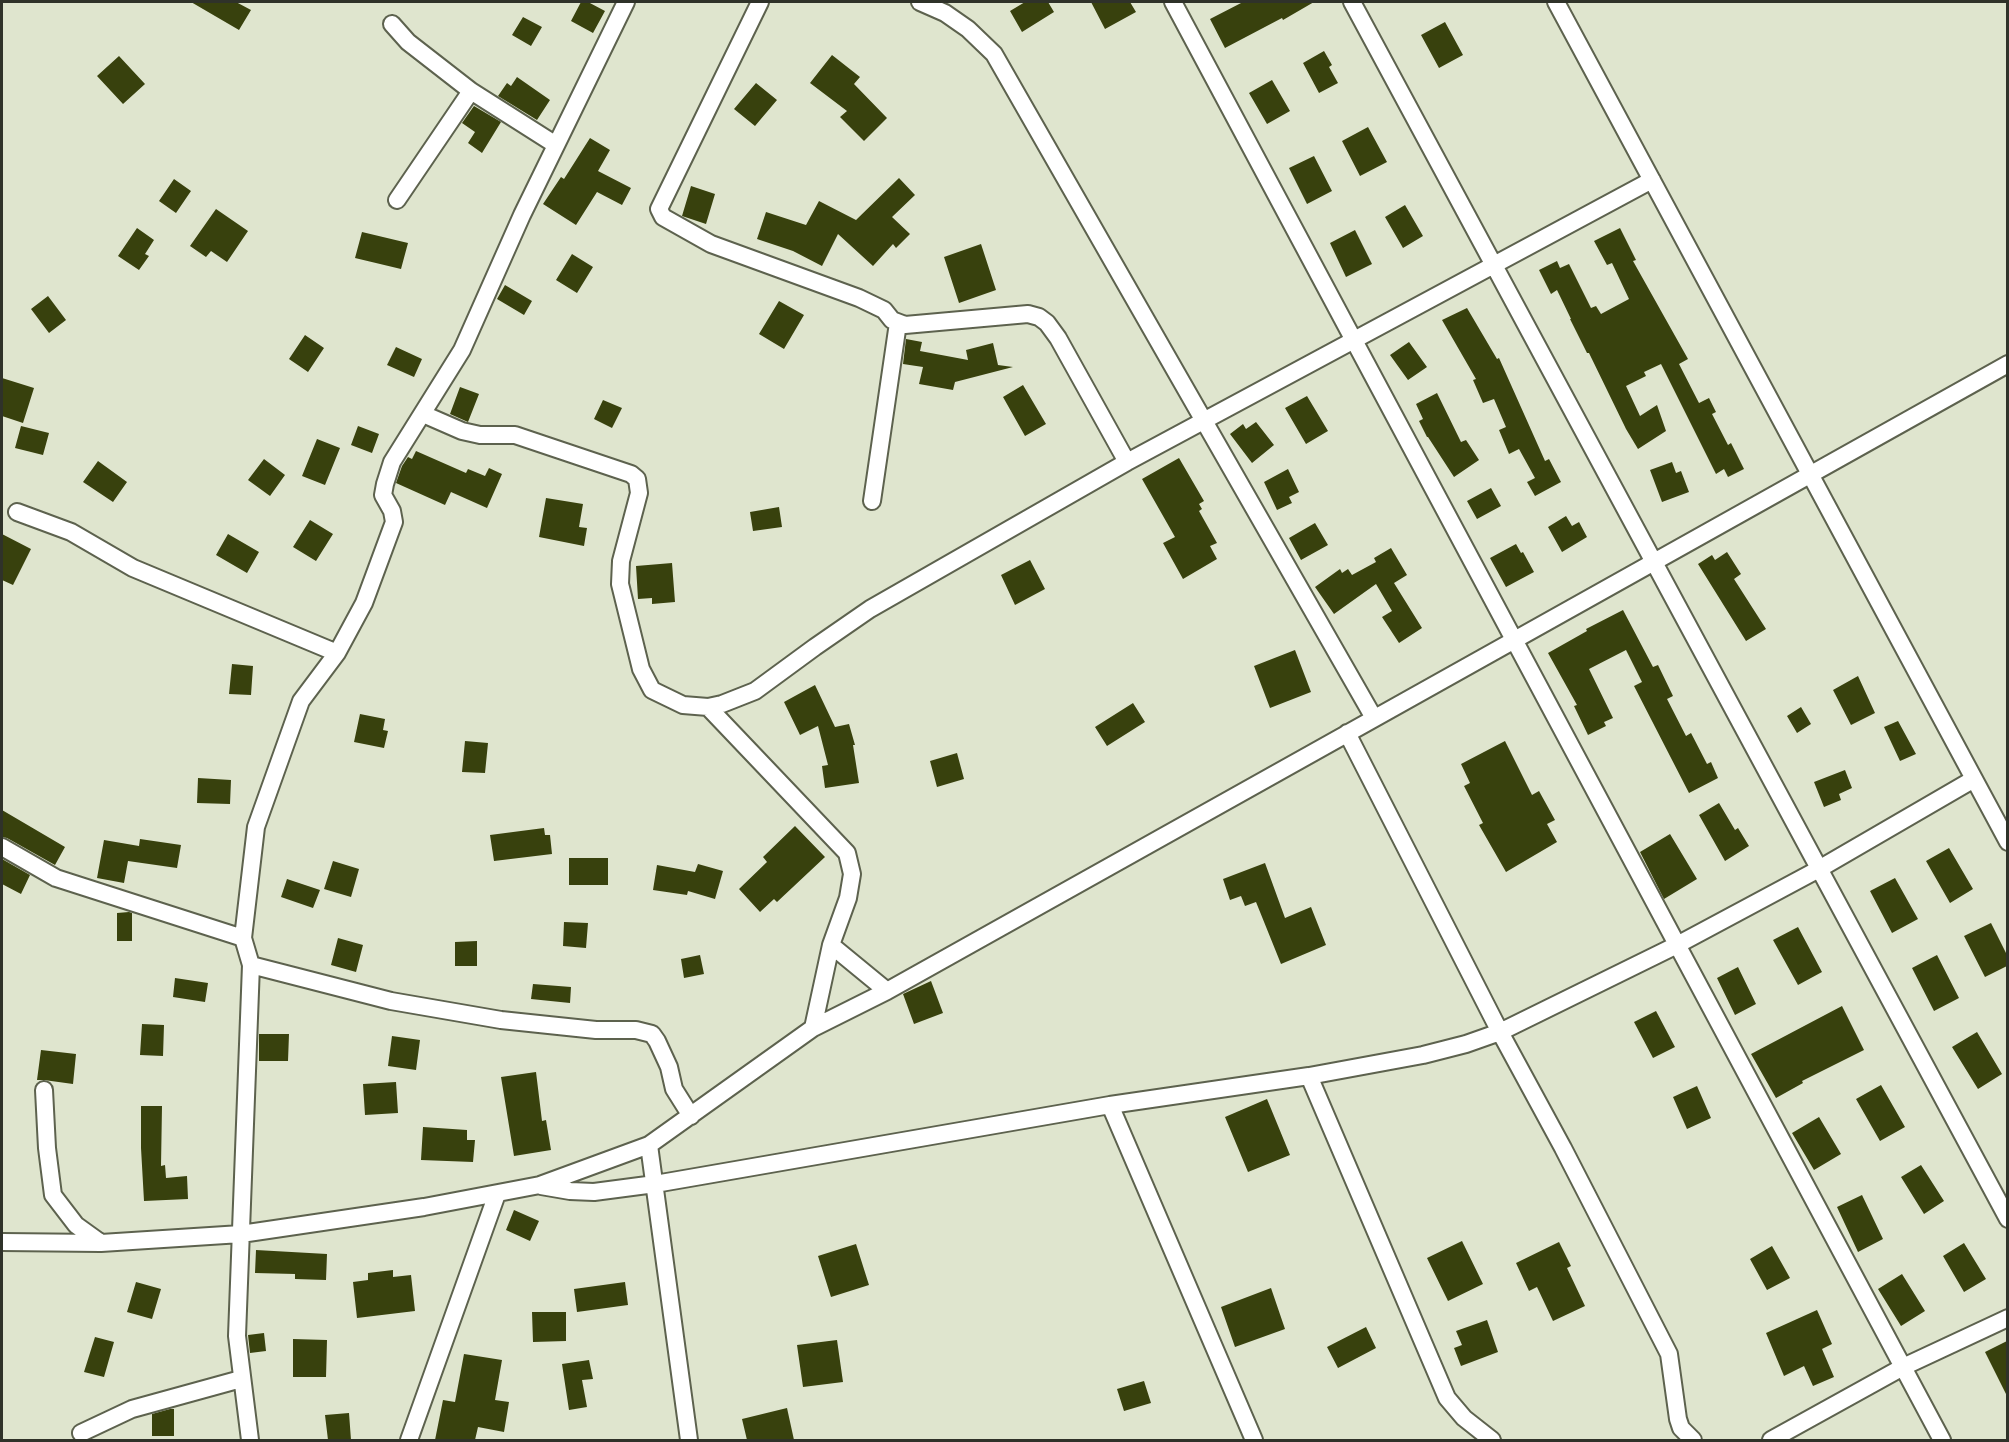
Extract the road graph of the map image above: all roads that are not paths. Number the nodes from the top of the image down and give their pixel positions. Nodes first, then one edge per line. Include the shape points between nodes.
1 (626, 2) edge
2 (760, 2) edge
3 (920, 2) edge
4 (1173, 2) edge
5 (1352, 2) edge
6 (1556, 2) edge
7 (392, 24) dead end
8 (471, 91) junction
9 (556, 145) junction
10 (1652, 180) junction
11 (397, 200) dead end
12 (1494, 265) junction
13 (898, 323) junction
14 (1354, 340) junction
15 (2007, 364) edge
16 (423, 414) junction
17 (1205, 420) junction
18 (1127, 462) junction
19 (1810, 474) junction
20 (872, 501) dead end
21 (17, 512) dead end
22 (1653, 562) junction
23 (1514, 640) junction
24 (337, 653) junction
25 (708, 707) junction
26 (1374, 718) junction
27 (1347, 733) junction
28 (1974, 779) junction
29 (2007, 842) edge
30 (2, 847) edge
31 (1819, 869) junction
32 (243, 938) junction
33 (831, 945) junction
34 (1677, 945) junction
35 (251, 965) junction
36 (887, 991) junction
37 (813, 1028) junction
38 (1500, 1032) junction
39 (1309, 1076) junction
40 (45, 1090) dead end
41 (1110, 1105) junction
42 (691, 1116) junction
43 (649, 1145) junction
44 (655, 1184) junction
45 (540, 1185) junction
46 (498, 1194) junction
47 (2007, 1219) edge
48 (241, 1234) junction
49 (2, 1242) edge
50 (101, 1243) junction
51 (2007, 1318) edge
52 (1903, 1367) junction
53 (241, 1379) junction
54 (81, 1433) dead end
55 (250, 1440) edge
56 (409, 1440) edge
57 (689, 1440) edge
58 (1254, 1440) edge
59 (1492, 1440) edge
60 (1693, 1440) edge
61 (1771, 1440) edge
62 (1942, 1440) edge

1 - 9 street
2 - 13 street via 659,209 663,217 711,244 838,289 884,310
3 - 17 street via 968,29 994,54
4 - 14 street
5 - 12 street
6 - 10 street
7 - 8 street via 408,42
8 - 9 street
8 - 11 street
9 - 16 street via 462,350
10 - 12 street
10 - 19 street
12 - 14 street
12 - 22 street
13 - 18 street via 1028,314 1039,317 1058,338
13 - 20 street
14 - 17 street
14 - 23 street
15 - 19 street
16 - 24 street via 392,462 383,495 394,522 364,603
16 - 25 street via 462,431 515,435 637,479 639,493 621,561 620,585 641,669 652,690 683,705
17 - 18 street
17 - 26 street
18 - 25 street via 870,609 755,692
19 - 22 street
19 - 28 street
21 - 24 street via 71,532 133,568
22 - 23 street
22 - 31 street
23 - 26 street
23 - 34 street
24 - 32 street via 301,701 256,827
25 - 33 street via 847,853 852,874 848,898
26 - 27 street
27 - 36 street
27 - 38 street
28 - 29 street
28 - 31 street
30 - 32 street via 56,878
31 - 34 street
31 - 47 street
32 - 35 street
33 - 36 street
33 - 37 street
34 - 38 street
34 - 52 street
35 - 42 street via 391,1000 501,1020 652,1034 669,1067 674,1089
35 - 48 street
36 - 37 street
37 - 42 street
38 - 39 street via 1423,1054
38 - 60 street via 1669,1354 1678,1419
39 - 41 street
39 - 59 street via 1447,1398 1464,1418
40 - 50 street via 46,1148 53,1195 76,1225
41 - 44 street
41 - 58 street
42 - 43 street
43 - 44 street
43 - 45 street
44 - 45 street via 594,1192
44 - 57 street
45 - 46 street
46 - 48 street
46 - 56 street
48 - 50 street
48 - 53 street via 237,1336
49 - 50 street
51 - 52 street
52 - 61 street
52 - 62 street
53 - 54 street via 132,1409
53 - 55 street

